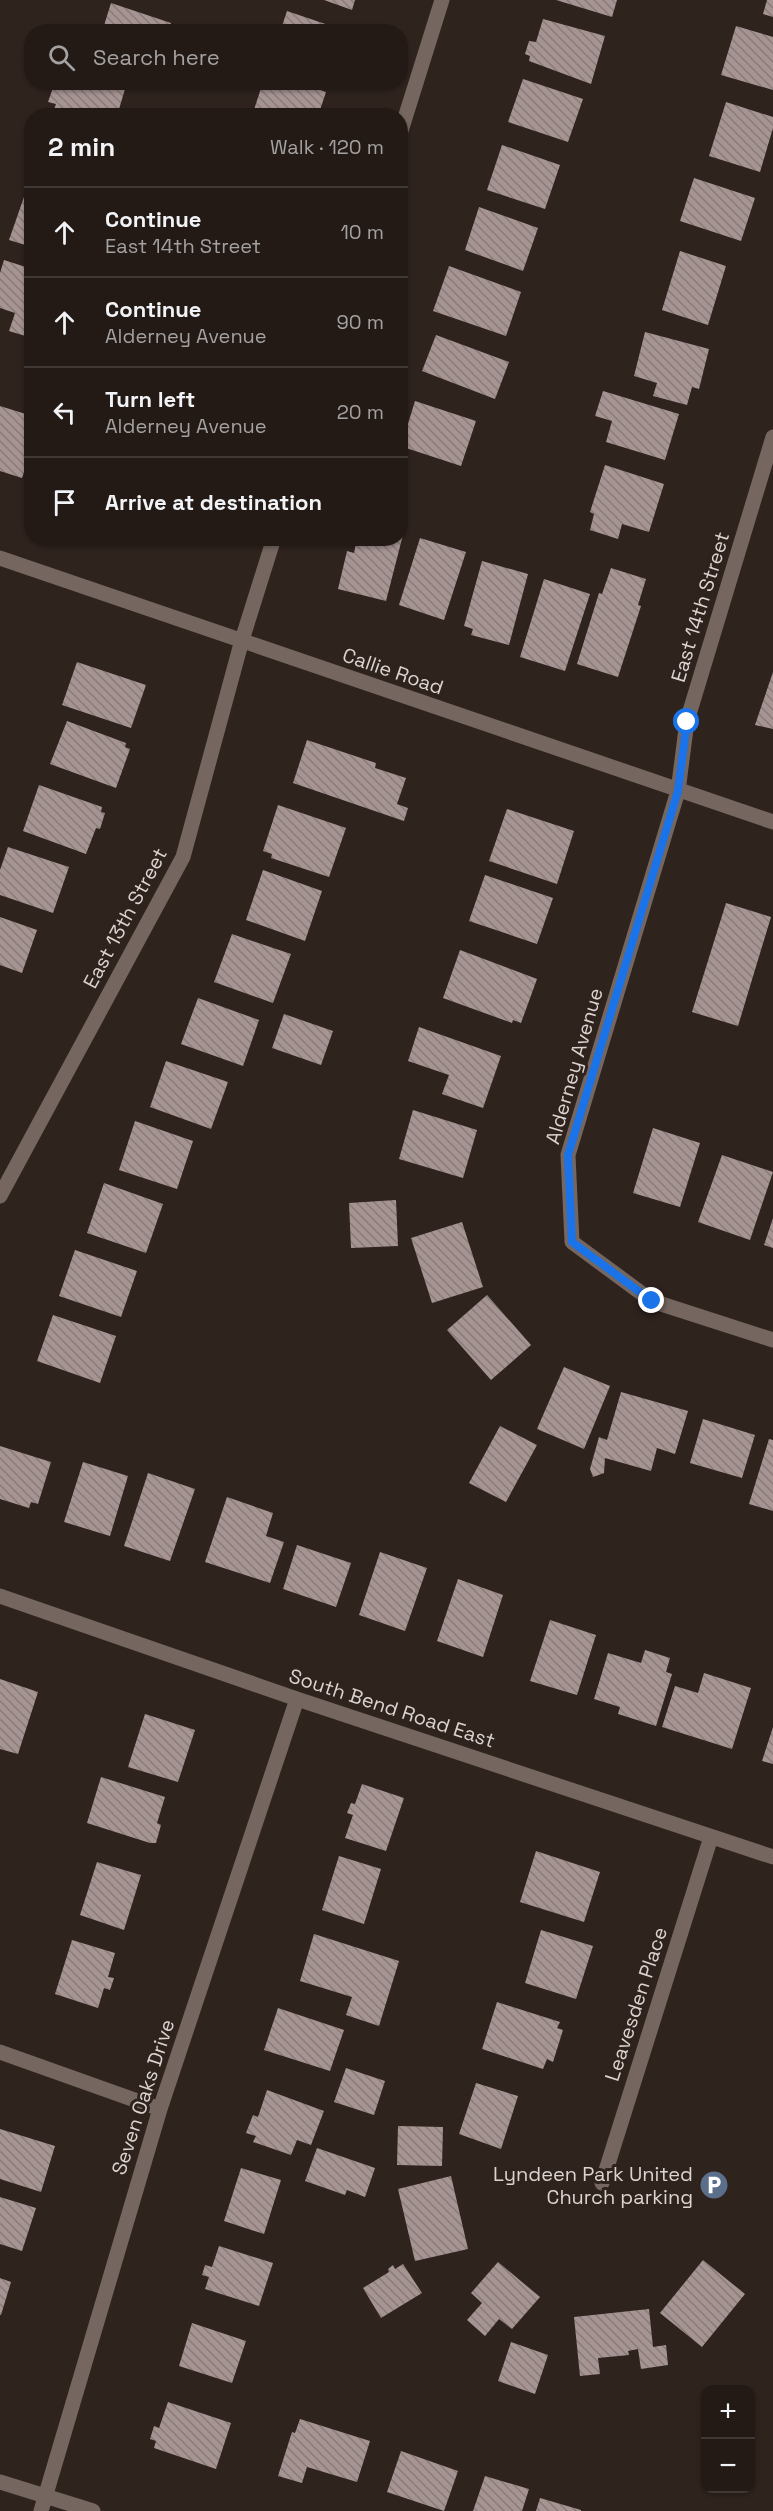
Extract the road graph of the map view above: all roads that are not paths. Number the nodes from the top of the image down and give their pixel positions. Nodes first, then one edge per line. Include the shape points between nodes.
1 (442, 0) edge
2 (408, 108) edge
3 (773, 437) edge
4 (271, 546) edge
5 (0, 558) edge
6 (242, 640) junction
7 (678, 791) junction
8 (773, 822) edge
9 (0, 1196) edge
10 (773, 1340) edge
11 (0, 1596) edge
12 (297, 1699) junction
13 (711, 1837) junction
14 (773, 1857) edge
15 (0, 2052) edge
16 (160, 2109) junction
17 (602, 2183) dead end
18 (0, 2482) edge
19 (46, 2495) junction
20 (41, 2511) edge
21 (93, 2511) edge

1 - 2 street
3 - 7 street, East 14th Street via 687,722
4 - 6 street, East 13th Street
5 - 6 street, Callie Road
6 - 7 street, Callie Road
6 - 9 street, East 13th Street via 183,857
7 - 8 street, Callie Road
7 - 10 street, Alderney Avenue via 568,1155 572,1242 652,1301
11 - 12 street, South Bend Road East
12 - 13 street, South Bend Road East
12 - 16 street, Seven Oaks Drive
13 - 14 street, South Bend Road East
13 - 17 street, Leavesden Place
15 - 16 street
16 - 19 street, Seven Oaks Drive
18 - 19 street
19 - 20 street, Seven Oaks Drive
19 - 21 street

